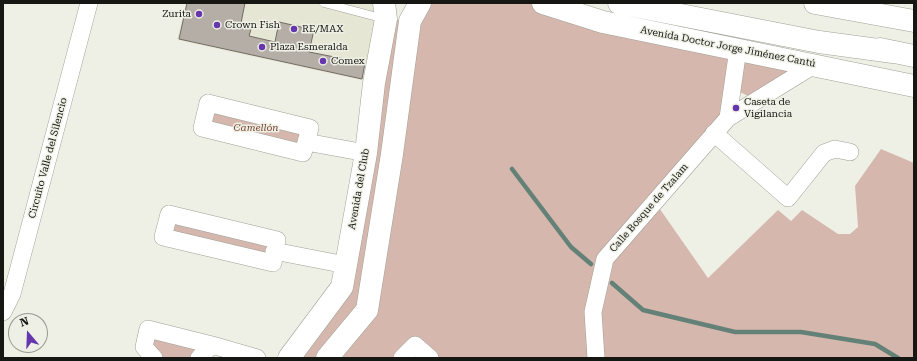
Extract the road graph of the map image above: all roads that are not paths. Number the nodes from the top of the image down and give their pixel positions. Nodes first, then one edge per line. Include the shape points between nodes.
1 (89, 3) edge
2 (324, 3) edge
3 (420, 3) edge
4 (543, 3) edge
5 (619, 3) edge
6 (686, 3) edge
7 (815, 3) edge
8 (854, 3) edge
9 (385, 11) edge
10 (908, 20) edge
11 (738, 49) junction
12 (904, 54) edge
13 (814, 64) junction
14 (914, 86) edge
15 (728, 118) junction
16 (714, 133) junction
17 (306, 142) junction
18 (850, 152) dead end
19 (366, 153) junction
20 (274, 251) junction
21 (346, 265) junction
22 (3, 312) edge
23 (212, 345) junction
24 (154, 358) edge
25 (199, 358) edge
26 (257, 358) edge
27 (289, 358) edge
28 (327, 358) edge
29 (402, 358) edge
30 (430, 358) edge
31 (596, 358) edge

1 - 22 street, Circuito Valle del Silencio via 12,294
2 - 9 lane
3 - 28 street via 410,21 367,310
4 - 11 street, Avenida Doctor Jorge Jiménez Cantú via 603,22
5 - 12 street via 819,42
6 - 12 street
7 - 10 street
8 - 10 street
9 - 19 street, Avenida del Club
11 - 13 street, Avenida Doctor Jorge Jiménez Cantú
11 - 15 street
13 - 14 street, Avenida Doctor Jorge Jiménez Cantú
13 - 15 street, Calle Bosque de Tzalam
15 - 16 street, Calle Bosque de Tzalam
16 - 18 street via 788,198 824,152 835,149
16 - 31 street, Calle Bosque de Tzalam via 605,259 593,312
17 - 17 street via 310,128 208,103 202,128 303,154
17 - 19 street
19 - 21 street, Avenida del Club
20 - 20 street via 277,240 169,214 163,237 273,263
20 - 21 street
21 - 27 street, Avenida del Club via 342,287
23 - 24 street via 148,329 144,347
23 - 25 street
23 - 26 street
29 - 30 street via 415,345

